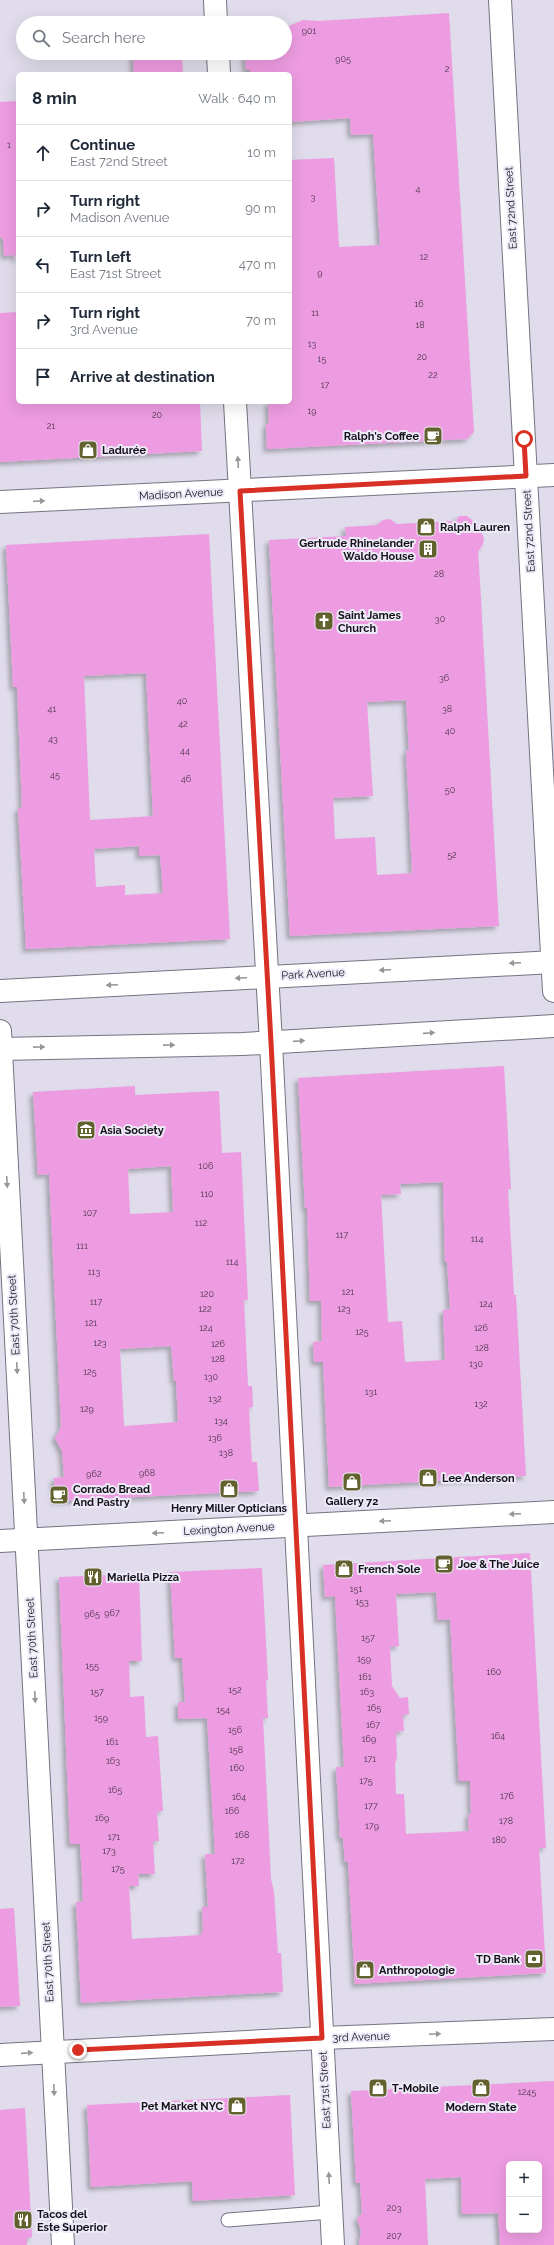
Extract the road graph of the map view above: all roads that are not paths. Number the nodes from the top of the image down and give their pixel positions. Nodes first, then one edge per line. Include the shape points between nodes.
1 (215, 0) edge
2 (500, 0) edge
3 (216, 16) edge
4 (218, 60) edge
5 (219, 72) edge
6 (235, 404) edge
7 (554, 475) edge
8 (526, 476) junction
9 (240, 491) junction
10 (0, 502) edge
11 (553, 962) edge
12 (267, 977) junction
13 (0, 991) edge
14 (554, 991) edge
15 (554, 1026) edge
16 (271, 1042) junction
17 (0, 1043) edge
18 (554, 1512) edge
19 (295, 1526) junction
20 (26, 1540) junction
21 (0, 1541) edge
22 (554, 2029) edge
23 (322, 2038) junction
24 (53, 2051) junction
25 (0, 2055) edge
26 (331, 2212) junction
27 (228, 2220) dead end
28 (63, 2245) edge
29 (333, 2245) edge

1 - 3 main road
2 - 8 main road, East 72nd Street
4 - 5 main road
9 -> 6 main road, East 71st Street
7 - 8 main road, Madison Avenue
8 - 9 main road, Madison Avenue
8 - 11 main road, East 72nd Street
10 -> 9 main road, Madison Avenue
9 - 12 main road, East 71st Street
11 -> 12 main road, Park Avenue
11 - 14 main road, East 72nd Street
12 -> 13 main road, Park Avenue
12 - 16 main road, East 71st Street
16 -> 15 main road
17 -> 16 main road
16 - 19 main road, East 71st Street
17 -> 20 main road, East 70th Street
18 -> 19 main road, Lexington Avenue
19 -> 20 main road, Lexington Avenue
19 - 23 main road, East 71st Street
20 - 21 main road, Lexington Avenue
20 -> 24 main road, East 70th Street
23 -> 22 main road, 3rd Avenue
23 - 24 main road, 3rd Avenue
26 -> 23 main road, East 71st Street
25 -> 24 main road, 3rd Avenue
24 -> 28 main road, East 70th Street
26 - 27 lane
26 - 29 main road, East 71st Street

